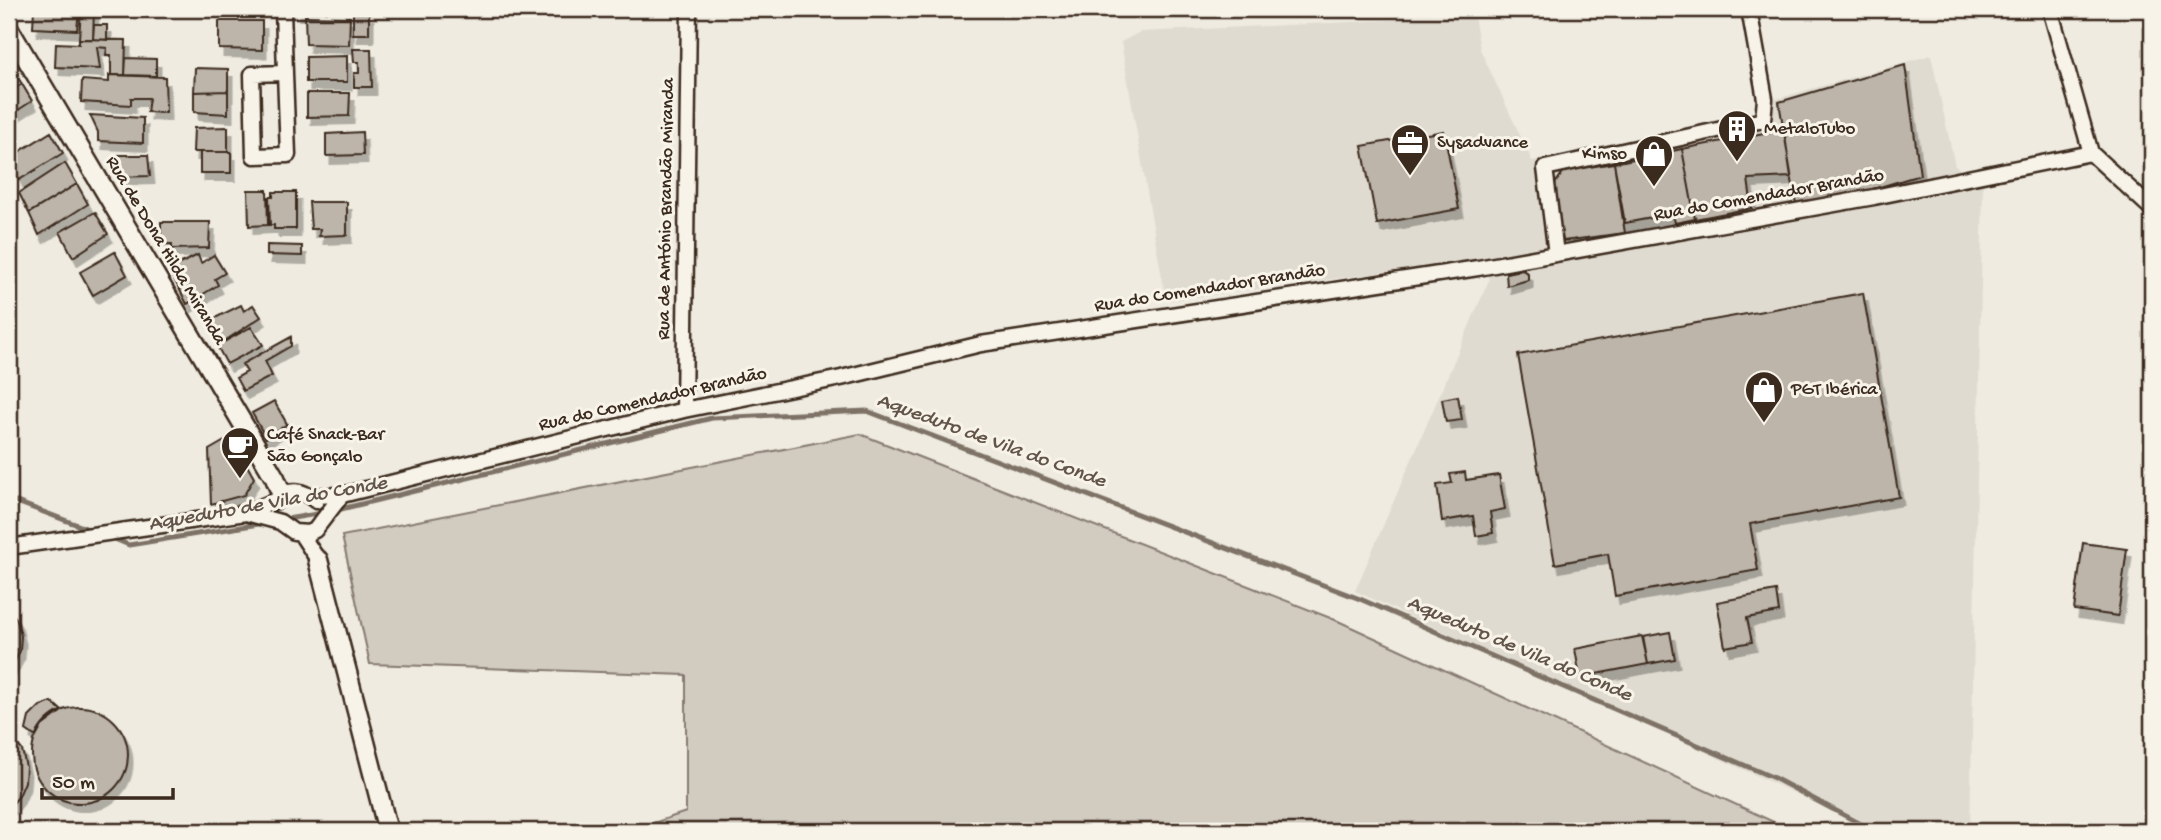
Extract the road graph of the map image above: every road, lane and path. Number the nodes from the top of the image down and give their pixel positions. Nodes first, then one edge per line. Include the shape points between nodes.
1 (283, 9) edge
2 (689, 9) edge
3 (1749, 9) edge
4 (2050, 9) edge
5 (9, 29) edge
6 (285, 73) junction
7 (2091, 153) junction
8 (2152, 209) edge
9 (1556, 254) junction
10 (684, 410) junction
11 (342, 495) junction
12 (311, 496) junction
13 (279, 498) junction
14 (246, 513) junction
15 (279, 522) junction
16 (312, 529) junction
17 (9, 534) edge
18 (28, 543) junction
19 (9, 547) edge
20 (318, 560) joint
21 (388, 831) edge

1 - 6 street
2 - 10 street, Rua de António Brandão Miranda
3 - 9 street via 1765,99 1763,120 1545,168
4 - 7 street
5 - 13 street, Rua de Dona Hilda Miranda via 275,478
6 - 6 street via 253,74 254,156 288,155
7 - 8 street
7 - 9 street, Rua do Comendador Brandão
9 - 10 street, Rua do Comendador Brandão via 981,344
10 - 11 street, Rua do Comendador Brandão
11 - 12 street, Rua do Comendador Brandão
11 - 16 street
12 - 13 street via 296,490
12 - 16 street via 321,509
13 - 14 street
13 - 15 street via 275,508
14 - 15 street
14 - 18 street
15 - 16 street
16 - 20 street
17 - 18 street
18 - 19 street
20 - 21 street

